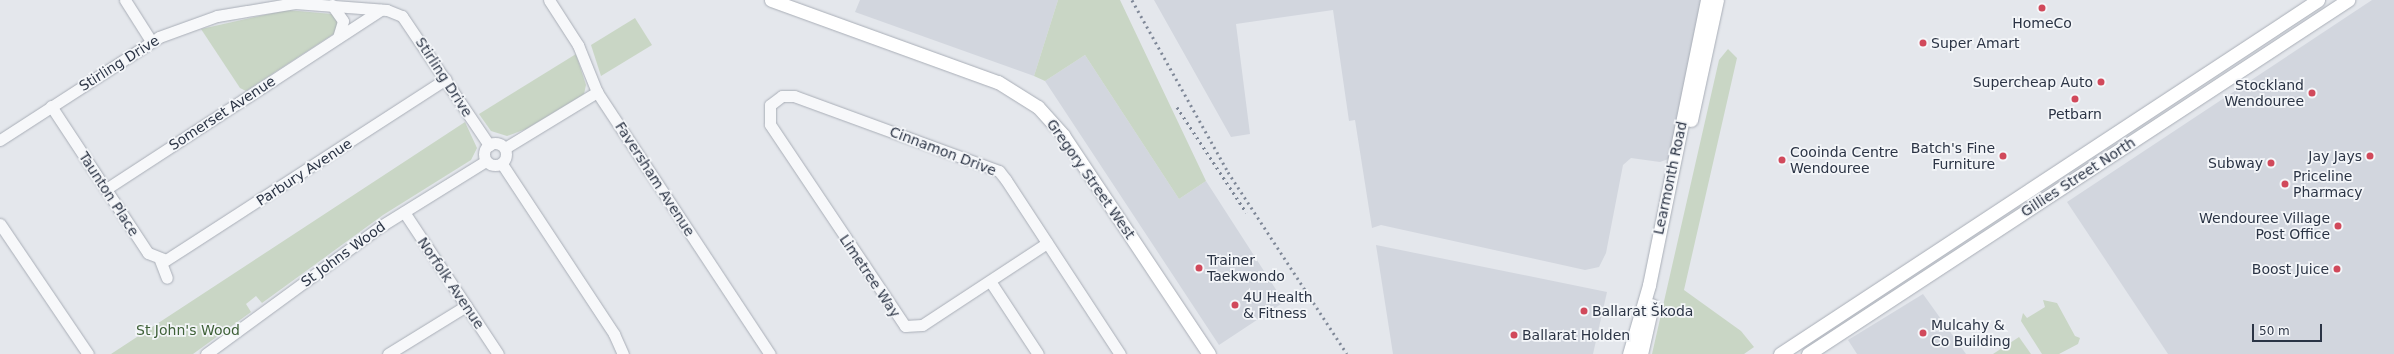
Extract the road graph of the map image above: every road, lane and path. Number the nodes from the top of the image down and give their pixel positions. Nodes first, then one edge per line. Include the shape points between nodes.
1 (125, 0) edge
2 (548, 0) edge
3 (771, 0) edge
4 (2318, 0) edge
5 (2348, 0) edge
6 (1712, 1) edge
7 (2333, 4) edge
8 (332, 5) junction
9 (381, 10) junction
10 (338, 38) junction
11 (151, 41) junction
12 (446, 80) junction
13 (597, 92) junction
14 (772, 102) joint
15 (51, 106) junction
16 (0, 140) edge
17 (489, 145) junction
18 (505, 148) junction
19 (486, 161) junction
20 (502, 164) junction
21 (2060, 170) junction
22 (1674, 179) junction
23 (2069, 183) junction
24 (106, 189) junction
25 (404, 212) junction
26 (0, 224) edge
27 (1046, 243) junction
28 (160, 260) junction
29 (167, 278) dead end
30 (990, 281) junction
31 (466, 306) junction
32 (218, 350) edge
33 (88, 354) edge
34 (206, 354) edge
35 (388, 354) edge
36 (498, 354) edge
37 (623, 354) edge
38 (770, 354) edge
39 (1038, 354) edge
40 (1120, 354) edge
41 (1209, 354) edge
42 (1629, 354) edge
43 (1641, 354) edge
44 (1780, 354) edge
45 (1808, 354) edge

1 - 11 street
2 - 13 street, Faversham Avenue via 581,50
3 - 41 main road, Gregory Street West via 998,82 1038,107 1064,135
4 - 21 main road, Gillies Street North
5 - 7 main road, Gillies Street North
6 - 22 main road, Learmonth Road
7 - 23 main road, Gillies Street North
8 - 9 street, Stirling Drive
8 - 10 street via 343,21
8 - 11 street, Stirling Drive via 287,3 238,12 199,21
9 - 10 street, Somerset Avenue
9 - 12 street, Stirling Drive via 404,17
10 - 24 street, Somerset Avenue
11 - 15 street, Stirling Drive
12 - 17 street, Stirling Drive
12 - 28 street, Parbury Avenue via 176,256
13 - 18 street
13 - 38 street, Faversham Avenue
14 - 27 street, Cinnamon Drive via 782,96 794,96 993,168 1004,176
14 - 30 street, Limetree Way via 768,114 770,124 901,323 910,327 920,326
15 - 16 street, Stirling Drive
15 - 24 street, Taunton Place
17 - 18 street via 496,143
17 - 19 street via 484,151
18 - 20 street via 507,155
19 - 20 street via 495,166
19 - 25 street, St Johns Wood
20 - 37 street via 614,334
21 - 23 main road
21 - 44 main road, Gillies Street North
22 - 42 main road, Learmonth Road via 1649,285
22 - 43 main road, Learmonth Road
23 - 45 main road, Gillies Street North
24 - 28 street, Taunton Place via 148,253
25 - 31 street, Norfolk Avenue
25 - 32 street, St Johns Wood
26 - 33 street
27 - 30 street, Limetree Way
27 - 40 street, Cinnamon Drive
28 - 29 street
30 - 39 street
31 - 35 street
31 - 36 street, Norfolk Avenue
32 - 34 street, St Johns Wood

